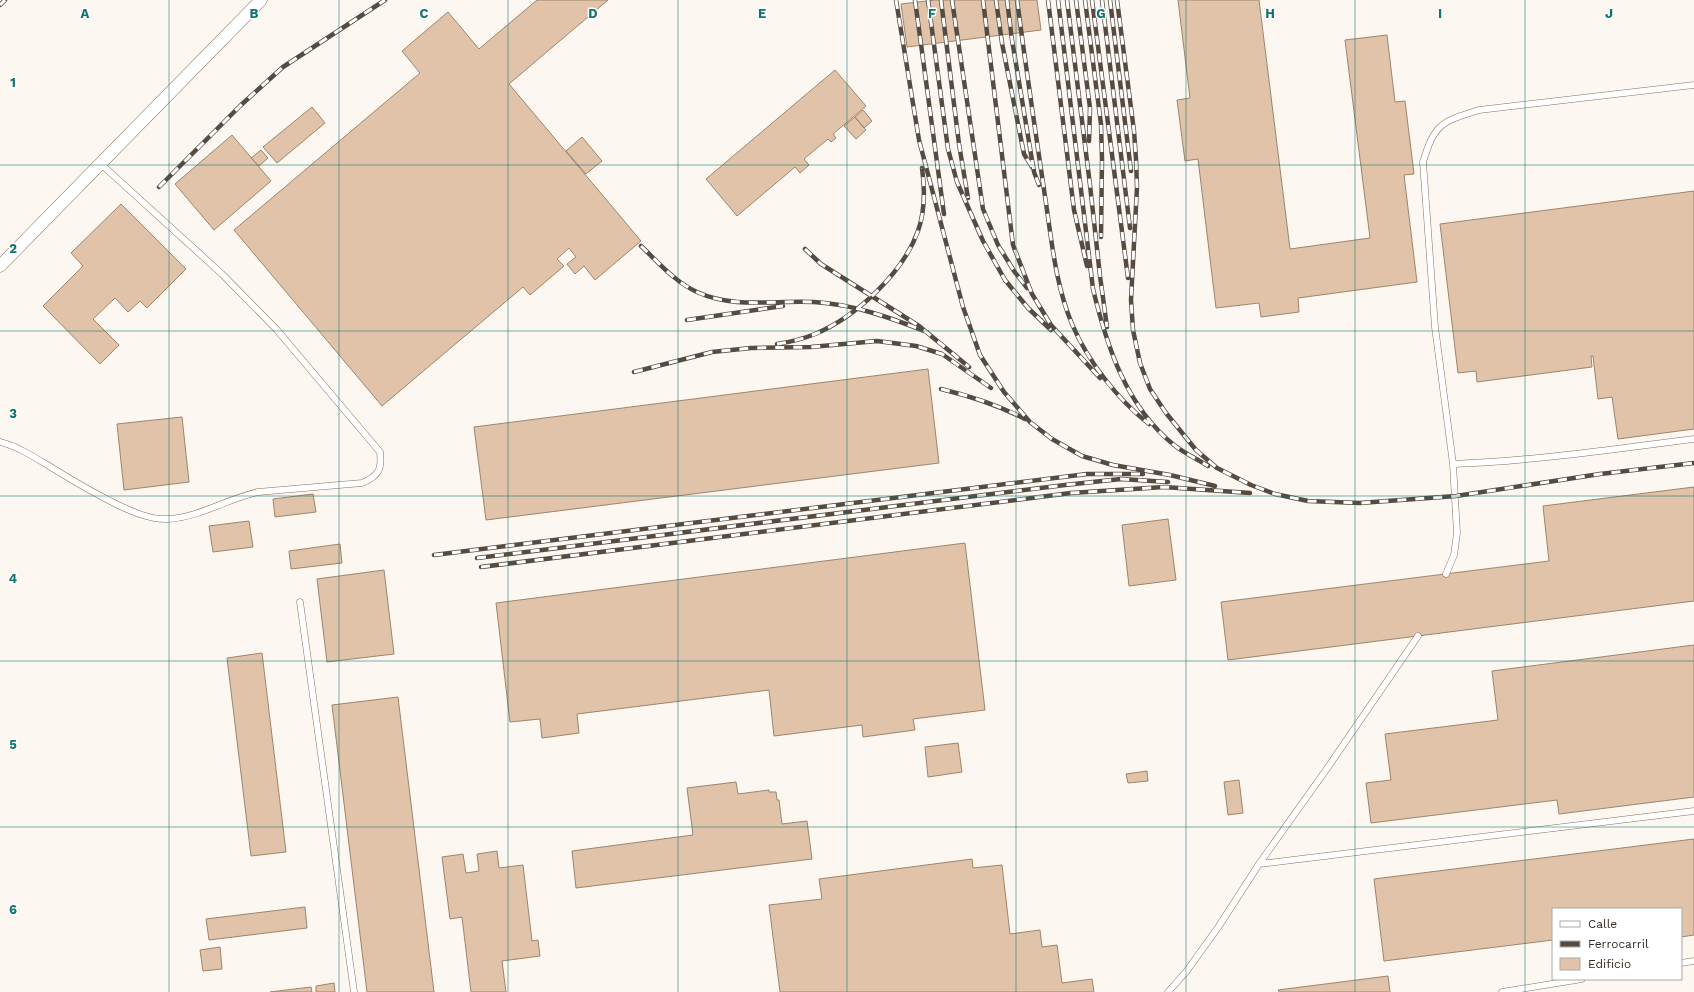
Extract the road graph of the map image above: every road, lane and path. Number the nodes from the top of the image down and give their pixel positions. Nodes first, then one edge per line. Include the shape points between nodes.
1 (261, 0) edge
2 (1694, 85) edge
3 (101, 164) junction
4 (0, 266) edge
5 (1694, 439) edge
6 (0, 442) edge
7 (1453, 464) junction
8 (1446, 574) dead end
9 (300, 602) dead end
10 (1418, 636) dead end
11 (1694, 811) edge
12 (1259, 864) junction
13 (1694, 961) edge
14 (1682, 963) edge
15 (1576, 980) edge
16 (354, 992) edge
17 (1168, 992) edge
18 (1502, 992) edge

1 - 3 street
2 - 7 lane via 1478,110 1452,119 1439,127 1430,140 1423,162 1435,327
3 - 4 street
3 - 6 lane via 222,274 277,330 380,452 378,473 362,482 258,492 182,518 166,519 148,517 129,510 20,449
5 - 7 lane via 1570,455
7 - 8 lane via 1457,533 1454,555
9 - 16 lane
10 - 12 lane
11 - 12 lane
12 - 17 lane via 1219,926 1186,972
13 - 14 lane
15 - 18 lane

